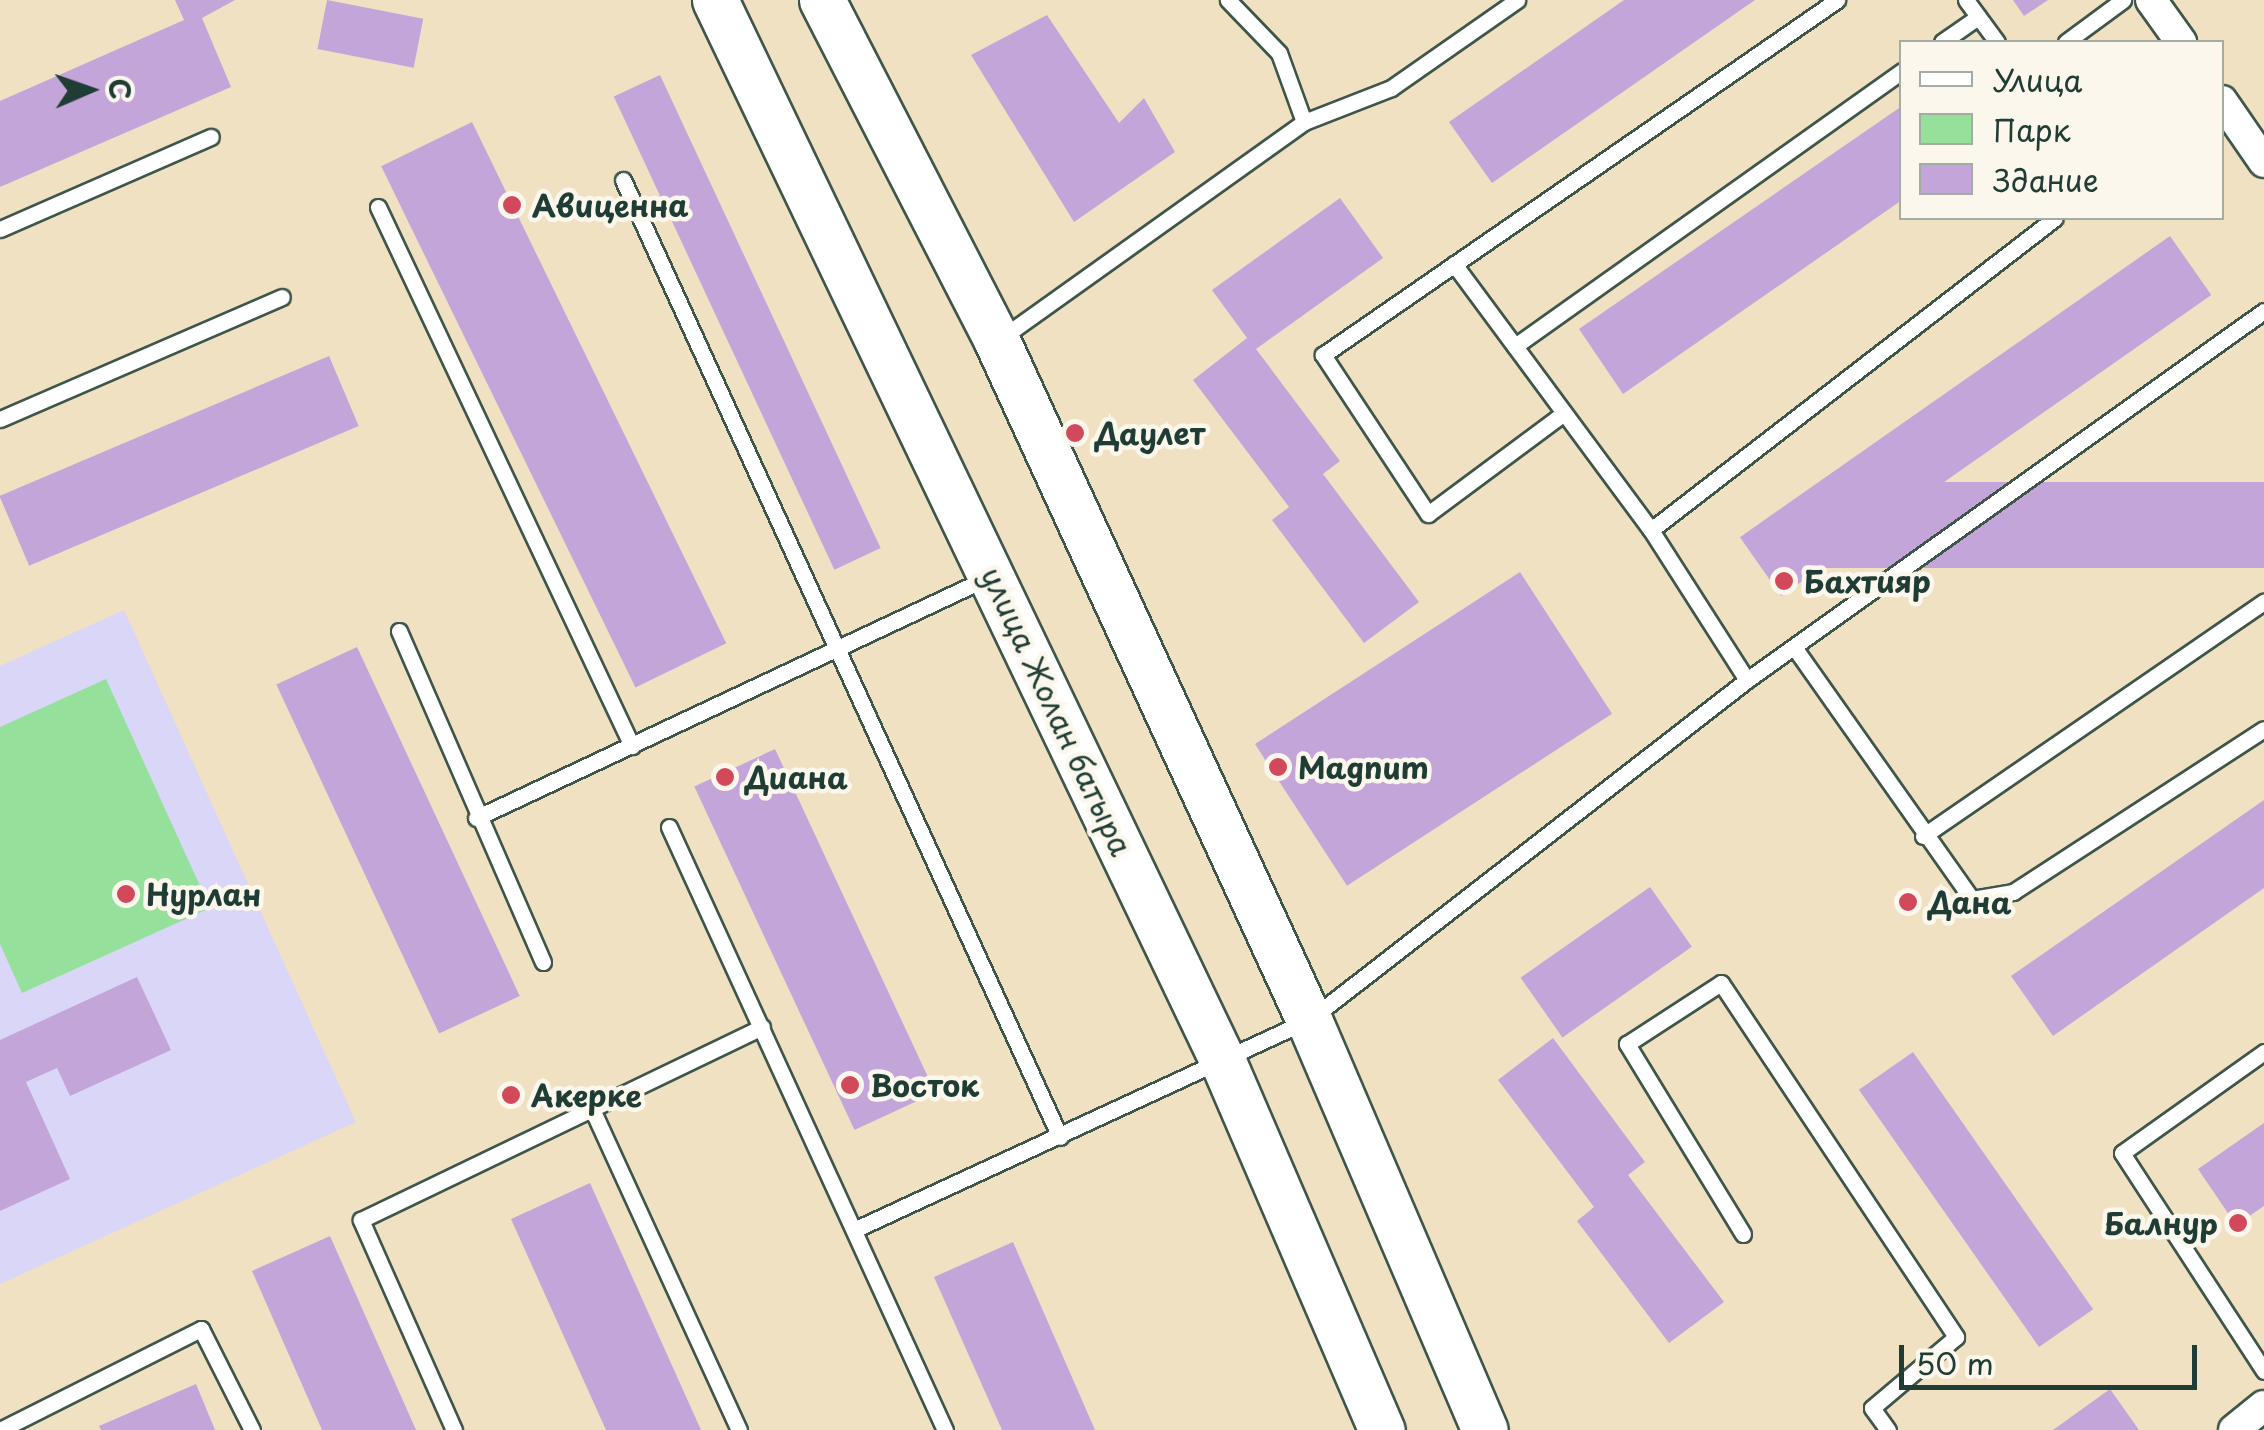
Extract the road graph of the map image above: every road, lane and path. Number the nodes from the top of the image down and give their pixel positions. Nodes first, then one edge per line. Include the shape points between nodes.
1 (715, 0) edge
2 (822, 0) edge
3 (1228, 0) edge
4 (1518, 0) edge
5 (1836, 0) edge
6 (1966, 0) edge
7 (2123, 0) edge
8 (2151, 0) edge
9 (1978, 17) junction
10 (1945, 40) edge
11 (1995, 40) edge
12 (2069, 40) edge
13 (2180, 40) edge
14 (1899, 73) edge
15 (2224, 104) edge
16 (1304, 122) junction
17 (211, 137) dead end
18 (2264, 162) edge
19 (622, 180) dead end
20 (378, 207) dead end
21 (2052, 220) edge
22 (0, 229) edge
23 (1454, 264) junction
24 (282, 297) dead end
25 (2264, 312) edge
26 (996, 341) junction
27 (1514, 346) junction
28 (1564, 412) junction
29 (0, 420) edge
30 (1651, 530) junction
31 (992, 575) junction
32 (2264, 602) edge
33 (398, 631) dead end
34 (1794, 647) junction
35 (836, 652) junction
36 (1747, 680) junction
37 (2264, 729) edge
38 (632, 746) junction
39 (476, 818) junction
40 (669, 826) dead end
41 (1923, 836) junction
42 (543, 962) dead end
43 (1310, 1020) junction
44 (762, 1027) junction
45 (2264, 1052) edge
46 (1224, 1064) junction
47 (592, 1109) junction
48 (1060, 1138) junction
49 (856, 1229) junction
50 (1743, 1234) dead end
51 (2264, 1371) edge
52 (2264, 1406) edge
53 (0, 1430) edge
54 (252, 1430) edge
55 (454, 1430) edge
56 (739, 1430) edge
57 (945, 1430) edge
58 (1382, 1430) edge
59 (1485, 1430) edge
60 (1888, 1430) edge
61 (2234, 1430) edge

1 - 31 street, улица Жолан батыра
2 - 26 street
3 - 16 lane via 1279,52
4 - 16 lane via 1391,88
5 - 23 lane
6 - 9 lane
7 - 12 lane
8 - 13 street
9 - 10 lane
9 - 11 lane
14 - 27 lane
15 - 18 street
16 - 26 lane
17 - 22 lane
19 - 35 lane
20 - 38 lane
21 - 30 lane
23 - 27 lane
23 - 28 lane via 1323,355 1428,514
24 - 29 lane
25 - 34 lane
26 - 43 street
27 - 28 lane
28 - 30 lane
30 - 36 lane
31 - 35 lane
31 - 46 street, улица Жолан батыра
32 - 41 lane
33 - 39 lane
34 - 36 lane
34 - 41 lane
35 - 38 lane
35 - 48 lane
36 - 43 lane
37 - 41 lane via 2013,892 1972,899
38 - 39 lane
39 - 42 lane
40 - 44 lane
43 - 46 lane
43 - 59 street
44 - 47 lane
44 - 49 lane
45 - 51 lane via 2122,1153
46 - 48 lane
46 - 58 street, улица Жолан батыра
47 - 55 lane via 361,1220
47 - 56 lane
48 - 49 lane
49 - 57 lane
50 - 60 lane via 1627,1044 1721,983 1956,1337 1872,1408
52 - 61 street
53 - 54 lane via 201,1329

